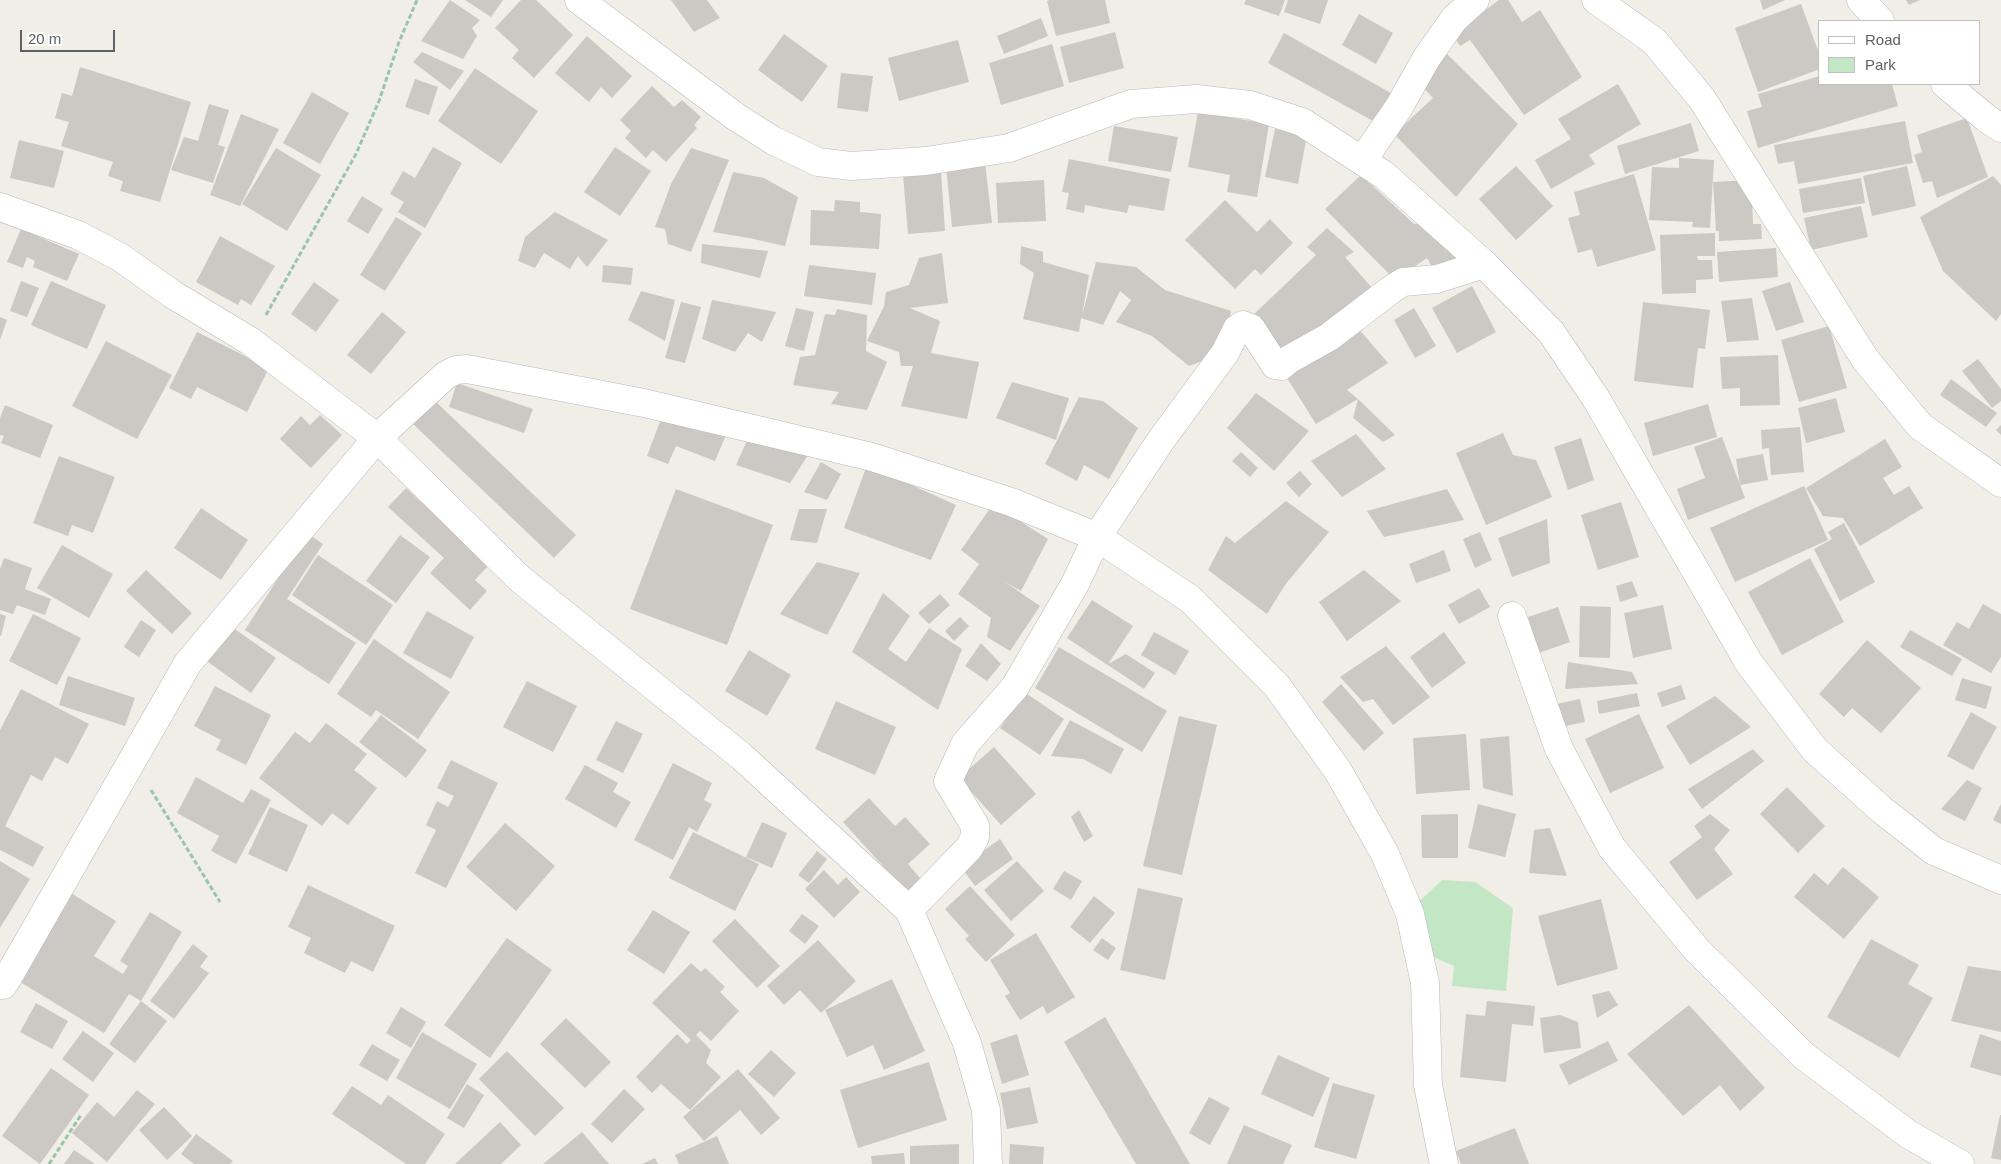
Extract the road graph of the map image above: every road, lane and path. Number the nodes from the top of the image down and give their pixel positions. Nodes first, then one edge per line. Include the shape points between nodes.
1 (417, 0) edge
2 (579, 0) edge
3 (1475, 0) edge
4 (1596, 0) edge
5 (1861, 0) edge
6 (1879, 20) edge
7 (1946, 85) edge
8 (2001, 128) edge
9 (1362, 161) junction
10 (0, 207) edge
11 (1484, 264) junction
12 (250, 341) junction
13 (378, 438) junction
14 (2001, 482) edge
15 (1097, 537) junction
16 (1512, 616) dead end
17 (128, 766) junction
18 (2001, 880) edge
19 (220, 902) dead end
20 (909, 910) junction
21 (0, 985) edge
22 (81, 1115) dead end
23 (49, 1164) edge
24 (988, 1164) edge
25 (1444, 1164) edge
26 (1960, 1164) edge

1 - 12 path via 356,154
2 - 9 street via 736,117 774,141 818,162 851,166 926,161 1009,148 1131,104 1196,98 1250,105 1302,122
3 - 9 street via 1454,18
4 - 14 street via 1654,41 1702,99 1865,359 1920,426
5 - 6 street
7 - 8 street
9 - 11 street via 1384,175
10 - 12 street via 78,235 120,257 172,294
11 - 15 street via 1437,279 1403,282 1329,337 1281,366 1275,365 1251,328 1243,325 1237,328 1225,353 1161,440
11 - 18 street via 1551,332 1595,397 1749,663 1815,750 1934,851
12 - 13 street
13 - 15 street via 446,375 467,369 644,403 872,457 1011,502
13 - 17 street via 188,663
13 - 20 street via 520,580 741,756
15 - 20 street via 1075,584 1015,687 965,744 948,781 975,826 975,837 969,848
15 - 25 street via 1190,599 1277,686 1338,771 1385,854 1410,914 1425,983 1428,1085
16 - 26 street via 1559,749 1618,856 1696,949 1804,1056 1908,1134
17 - 19 path via 153,792
17 - 21 street via 4,985
20 - 24 street via 967,1043 986,1110
22 - 23 path

